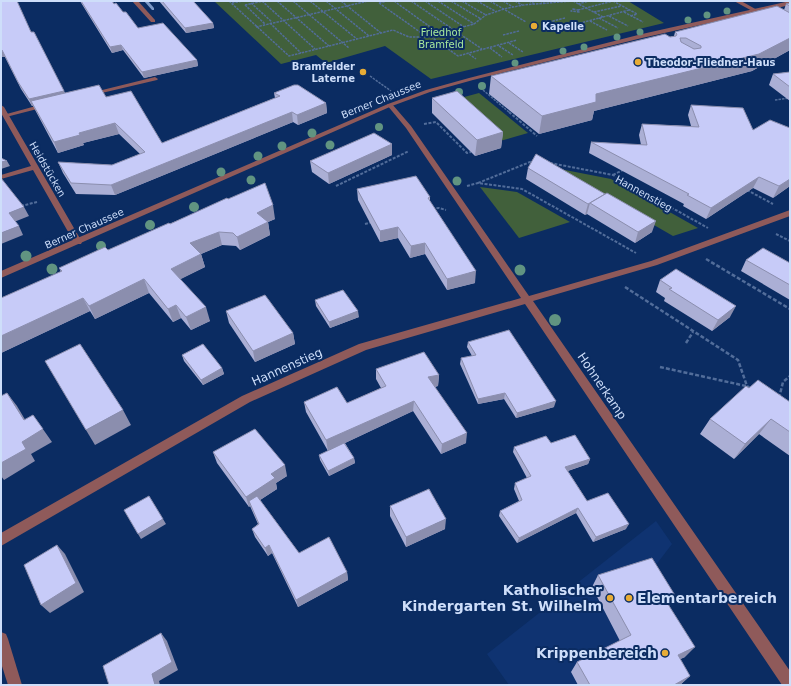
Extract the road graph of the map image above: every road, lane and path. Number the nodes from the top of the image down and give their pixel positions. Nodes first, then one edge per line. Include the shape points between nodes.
1 (135, 1) edge
2 (229, 1) edge
3 (242, 1) edge
4 (263, 1) edge
5 (277, 1) edge
6 (294, 1) edge
7 (310, 1) edge
8 (326, 1) edge
9 (341, 1) edge
10 (357, 1) edge
11 (368, 1) edge
12 (388, 1) edge
13 (394, 1) edge
14 (411, 1) edge
15 (425, 1) edge
16 (438, 1) edge
17 (451, 1) edge
18 (462, 1) edge
19 (477, 1) edge
20 (490, 1) edge
21 (503, 1) edge
22 (515, 1) edge
23 (529, 1) edge
24 (540, 1) edge
25 (553, 1) edge
26 (573, 1) edge
27 (589, 1) edge
28 (612, 1) edge
29 (737, 1) edge
30 (232, 3) junction
31 (359, 3) junction
32 (790, 3) edge
33 (251, 4) junction
34 (546, 4) junction
35 (557, 4) junction
36 (578, 4) junction
37 (523, 5) junction
38 (535, 5) junction
39 (347, 6) junction
40 (621, 6) junction
41 (513, 7) junction
42 (335, 8) junction
43 (586, 8) junction
44 (504, 9) junction
45 (578, 10) dead end
46 (630, 10) junction
47 (756, 10) junction
48 (323, 11) junction
49 (495, 11) junction
50 (594, 12) junction
51 (624, 12) junction
52 (309, 14) junction
53 (486, 15) junction
54 (609, 16) junction
55 (631, 16) junction
56 (296, 17) junction
57 (603, 17) junction
58 (565, 18) dead end
59 (599, 18) junction
60 (481, 19) junction
61 (153, 20) dead end
62 (283, 20) junction
63 (590, 21) junction
64 (526, 22) dead end
65 (549, 22) dead end
66 (271, 23) junction
67 (265, 24) junction
68 (474, 24) junction
69 (647, 24) dead end
70 (573, 25) dead end
71 (256, 26) junction
72 (465, 27) junction
73 (630, 27) dead end
74 (455, 30) junction
75 (621, 30) dead end
76 (790, 30) edge
77 (519, 31) dead end
78 (611, 32) dead end
79 (382, 33) junction
80 (441, 34) junction
81 (503, 35) dead end
82 (370, 36) junction
83 (430, 36) junction
84 (642, 36) junction
85 (427, 37) junction
86 (357, 39) junction
87 (517, 40) dead end
88 (648, 40) edge
89 (343, 43) junction
90 (508, 43) junction
91 (499, 45) junction
92 (329, 46) junction
93 (349, 48) dead end
94 (489, 48) junction
95 (315, 50) junction
96 (483, 50) junction
97 (302, 53) junction
98 (469, 53) junction
99 (524, 53) dead end
100 (514, 56) dead end
101 (505, 58) dead end
102 (476, 59) dead end
103 (370, 76) dead end
104 (155, 79) dead end
105 (471, 79) junction
106 (85, 95) edge
107 (790, 98) edge
108 (406, 99) junction
109 (775, 100) dead end
110 (57, 102) edge
111 (501, 103) edge
112 (498, 104) junction
113 (390, 105) junction
114 (1, 107) edge
115 (6, 115) junction
116 (516, 116) dead end
117 (513, 117) junction
118 (440, 121) edge
119 (436, 122) junction
120 (409, 127) junction
121 (533, 130) dead end
122 (530, 131) junction
123 (454, 135) edge
124 (450, 136) junction
125 (537, 136) dead end
126 (422, 145) junction
127 (471, 152) edge
128 (541, 161) edge
129 (547, 162) edge
130 (36, 167) junction
131 (625, 168) edge
132 (613, 175) junction
133 (1, 177) edge
134 (478, 182) junction
135 (336, 186) dead end
136 (741, 187) edge
137 (453, 191) junction
138 (52, 197) junction
139 (776, 205) dead end
140 (16, 207) edge
141 (432, 209) edge
142 (447, 210) dead end
143 (790, 213) edge
144 (373, 222) edge
145 (365, 224) dead end
146 (724, 237) junction
147 (78, 242) junction
148 (690, 250) junction
149 (654, 263) junction
150 (1, 275) edge
151 (609, 276) junction
152 (528, 300) junction
153 (790, 309) edge
154 (693, 332) junction
155 (686, 343) dead end
156 (660, 367) dead end
157 (790, 376) edge
158 (747, 386) junction
159 (753, 390) edge
160 (778, 401) edge
161 (1, 540) edge
162 (1, 639) edge
163 (790, 684) edge
164 (15, 685) edge

1 - 61 street
2 - 30 path
3 - 30 path
4 - 33 path
4 - 62 path
5 - 56 path
6 - 52 path
7 - 48 path
8 - 42 path
9 - 39 path
10 - 31 path
11 - 31 path
12 - 85 path via 379,3
13 - 80 path
14 - 74 path
15 - 72 path
16 - 68 path
17 - 60 path
18 - 53 path
19 - 49 path
20 - 44 path
21 - 41 path
22 - 37 path
23 - 38 path
24 - 34 path
25 - 35 path
26 - 35 path
26 - 36 path
27 - 36 path
28 - 40 path
28 - 43 path
29 - 47 street
30 - 71 path
31 - 39 path
32 - 47 street, Berner Chaussee
33 - 66 path
33 - 67 path via 244,5
34 - 35 path
34 - 38 path
36 - 43 path
37 - 38 path
37 - 41 path
39 - 42 path
39 - 79 path
40 - 46 path
40 - 50 path
41 - 44 path
42 - 48 path
42 - 82 path
43 - 45 path
43 - 50 path
44 - 49 path
44 - 64 path
46 - 51 path
46 - 55 path via 637,14
47 - 76 street
47 - 84 street, Berner Chaussee
48 - 52 path
48 - 86 path
49 - 53 path
50 - 57 path
51 - 54 path
51 - 55 path
52 - 56 path
52 - 89 path
53 - 60 path
54 - 57 path
54 - 73 path
55 - 69 path
56 - 62 path
56 - 92 path
57 - 59 path
58 - 65 path
59 - 63 path
59 - 75 path
60 - 68 path
62 - 66 path
62 - 95 path
63 - 70 path
63 - 78 path
66 - 67 path
66 - 97 path
67 - 71 path
68 - 72 path
71 - 97 path via 289,56
72 - 74 path
74 - 80 path
74 - 96 path
77 - 81 path
79 - 82 path
79 - 85 path via 393,30 406,37
80 - 83 path
82 - 86 path
83 - 85 path
83 - 98 path via 458,56
84 - 88 street
84 - 105 street, Berner Chaussee
86 - 89 path
87 - 90 path
89 - 92 path
89 - 93 path
90 - 91 path
90 - 99 path
91 - 94 path
91 - 100 path
92 - 95 path
94 - 96 path
94 - 101 path
95 - 97 path
96 - 98 path
98 - 102 path
103 - 108 path
104 - 106 street
105 - 108 street, Berner Chaussee
105 - 112 path
107 - 109 path
108 - 113 street, Berner Chaussee
110 - 115 street
111 - 112 path
112 - 117 path
113 - 120 street, Hohnerkamp
113 - 147 street, Berner Chaussee
114 - 115 street, Heidstücken
115 - 130 street, Heidstücken
116 - 117 path
117 - 122 path
118 - 119 path
119 - 120 path
119 - 124 path
120 - 126 street, Hohnerkamp
121 - 122 path
122 - 125 path
123 - 124 path
124 - 127 path via 467,153
126 - 135 path
126 - 137 street, Hohnerkamp
128 - 134 path via 535,160
129 - 132 path, Hannenstieg
130 - 133 street
130 - 138 street, Heidstücken
131 - 132 path
132 - 146 path, Hannenstieg
134 - 137 path
134 - 149 path via 522,189
136 - 139 path
137 - 152 street, Hohnerkamp
138 - 140 path
138 - 147 street, Heidstücken
141 - 142 path
143 - 146 street, Hannenstieg
144 - 145 path
146 - 148 street, Hannenstieg
147 - 150 street, Berner Chaussee
148 - 149 street, Hannenstieg
148 - 153 path
149 - 151 street, Hannenstieg
151 - 152 street, Hannenstieg
151 - 154 path
152 - 161 street, Hannenstieg via 363,347 246,399
152 - 163 street, Hohnerkamp
154 - 155 path
154 - 158 path via 738,360
156 - 158 path
157 - 160 path via 783,382
158 - 159 path
162 - 164 street

